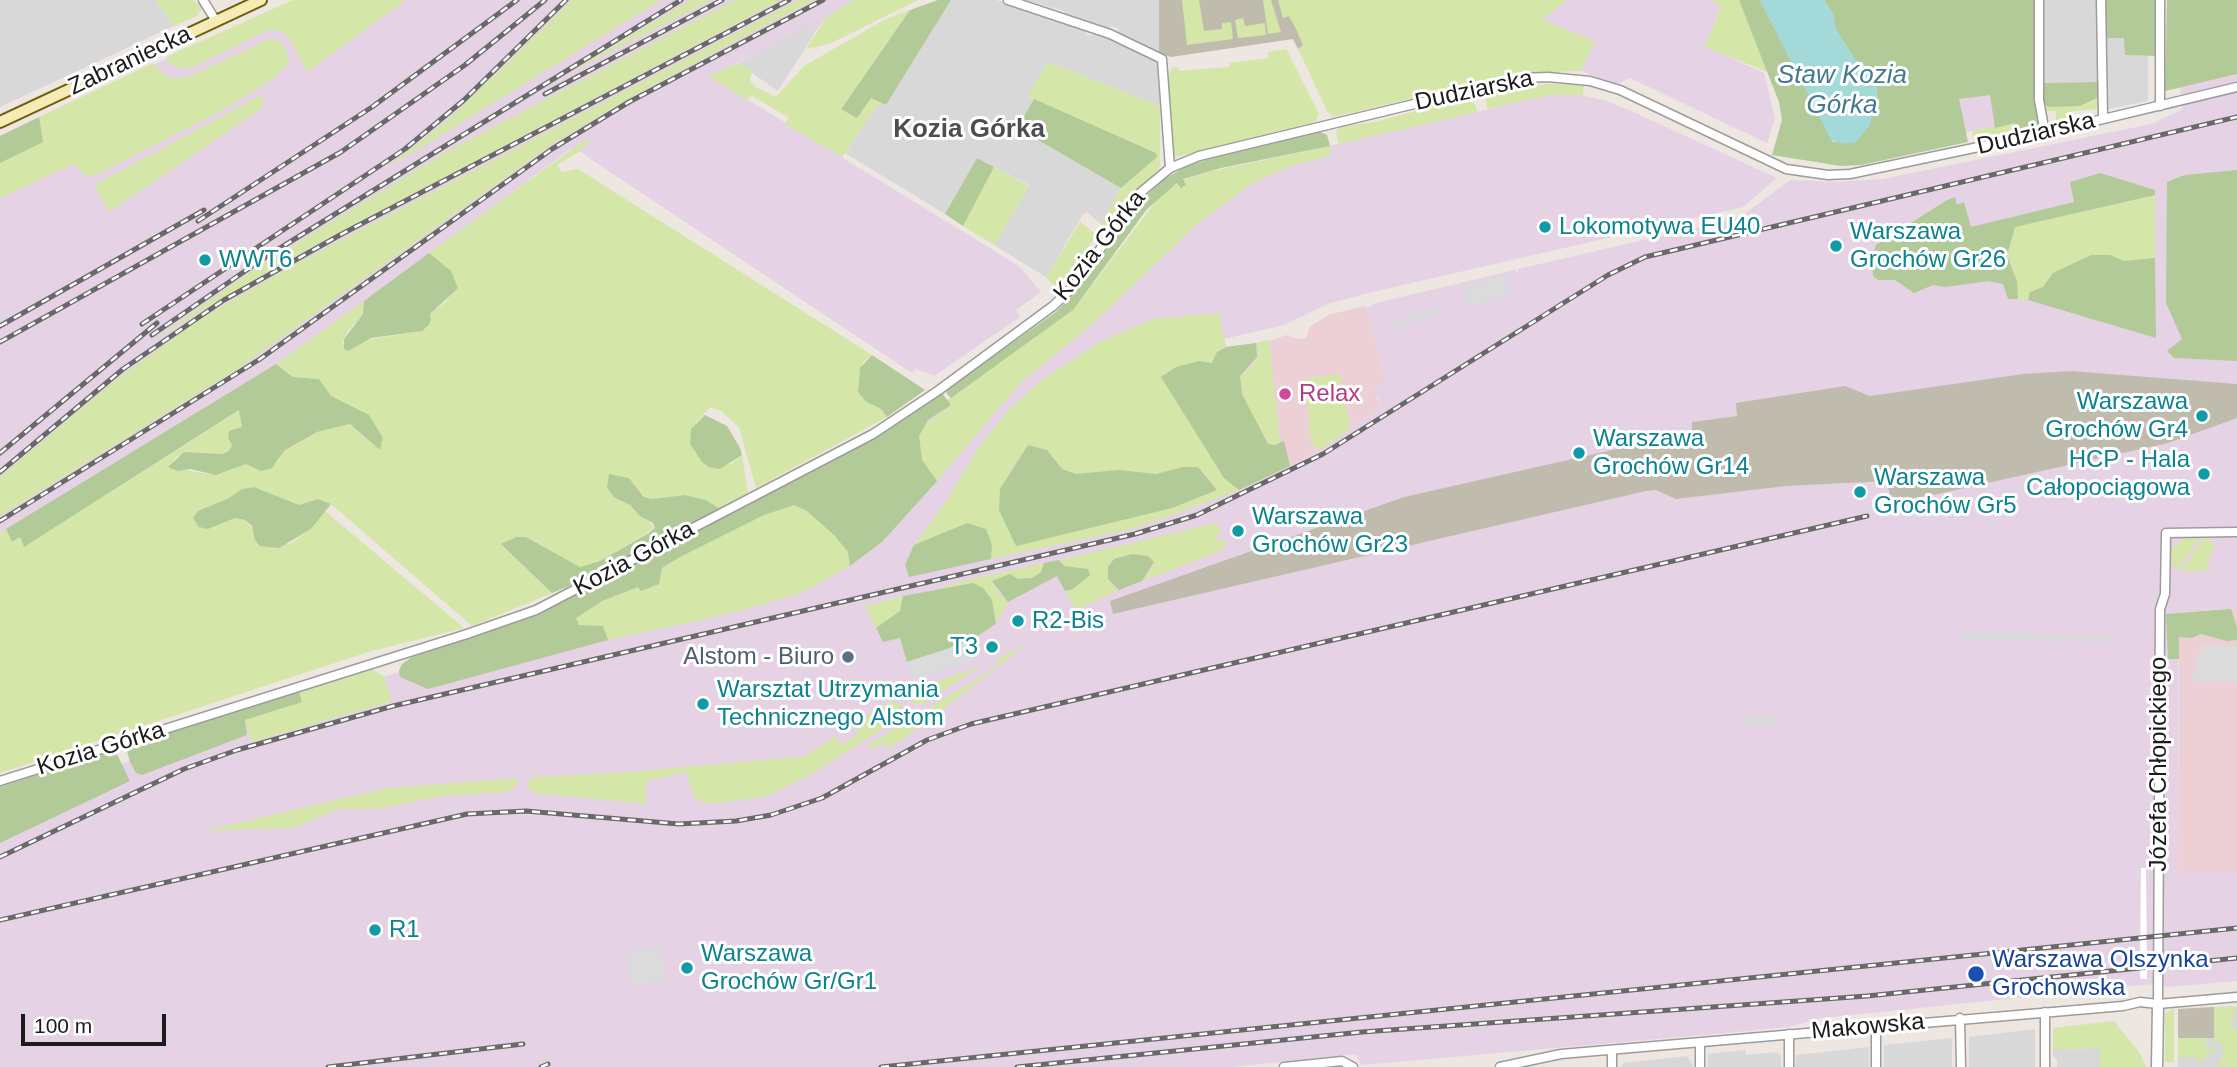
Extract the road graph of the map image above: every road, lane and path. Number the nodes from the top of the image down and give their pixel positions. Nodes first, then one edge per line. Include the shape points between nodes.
1 (203, 0) edge
2 (261, 0) edge
3 (1008, 0) edge
4 (2039, 0) edge
5 (2101, 0) edge
6 (2160, 0) edge
7 (216, 21) junction
8 (2237, 86) edge
9 (2161, 106) junction
10 (2103, 118) junction
11 (0, 122) edge
12 (2045, 133) junction
13 (1170, 167) junction
14 (2237, 531) edge
15 (0, 781) edge
16 (2237, 998) edge
17 (2158, 1004) junction
18 (2045, 1012) junction
19 (1960, 1018) junction
20 (1876, 1027) junction
21 (1789, 1034) junction
22 (1700, 1043) junction
23 (1612, 1050) junction
24 (1524, 1064) edge
25 (1284, 1067) edge
26 (1353, 1067) edge
27 (1500, 1067) edge
28 (1612, 1067) edge
29 (1700, 1067) edge
30 (1790, 1067) edge
31 (1876, 1067) edge
32 (1961, 1067) edge
33 (2045, 1067) edge
34 (2157, 1067) edge

1 - 7 street
2 - 7 main road, Zabraniecka
3 - 13 street via 1102,31 1160,57
4 - 12 street via 2039,100
5 - 10 street
6 - 9 street
7 - 11 main road, Zabraniecka
8 - 9 street
9 - 10 street, Dudziarska
10 - 12 street, Dudziarska
12 - 13 street, Dudziarska via 1878,171 1828,175 1786,169 1620,90 1590,81 1522,78 1228,148
13 - 15 street, Kozia Górka via 1140,193 1074,286 1053,306 862,440 536,610
14 - 17 street, Józefa Chłopickiego via 2166,533 2165,594 2160,609
16 - 17 street, Makowska
17 - 18 street, Makowska
17 - 34 street, Józefa Chłopickiego
18 - 19 street, Makowska
18 - 33 street
19 - 20 street, Makowska
19 - 32 street
20 - 21 street, Makowska
20 - 31 street
21 - 22 street, Makowska
21 - 30 street
22 - 23 street, Makowska
22 - 29 street
23 - 24 street, Makowska via 1561,1054
23 - 28 street
24 - 27 street, Makowska
25 - 26 street via 1342,1061

